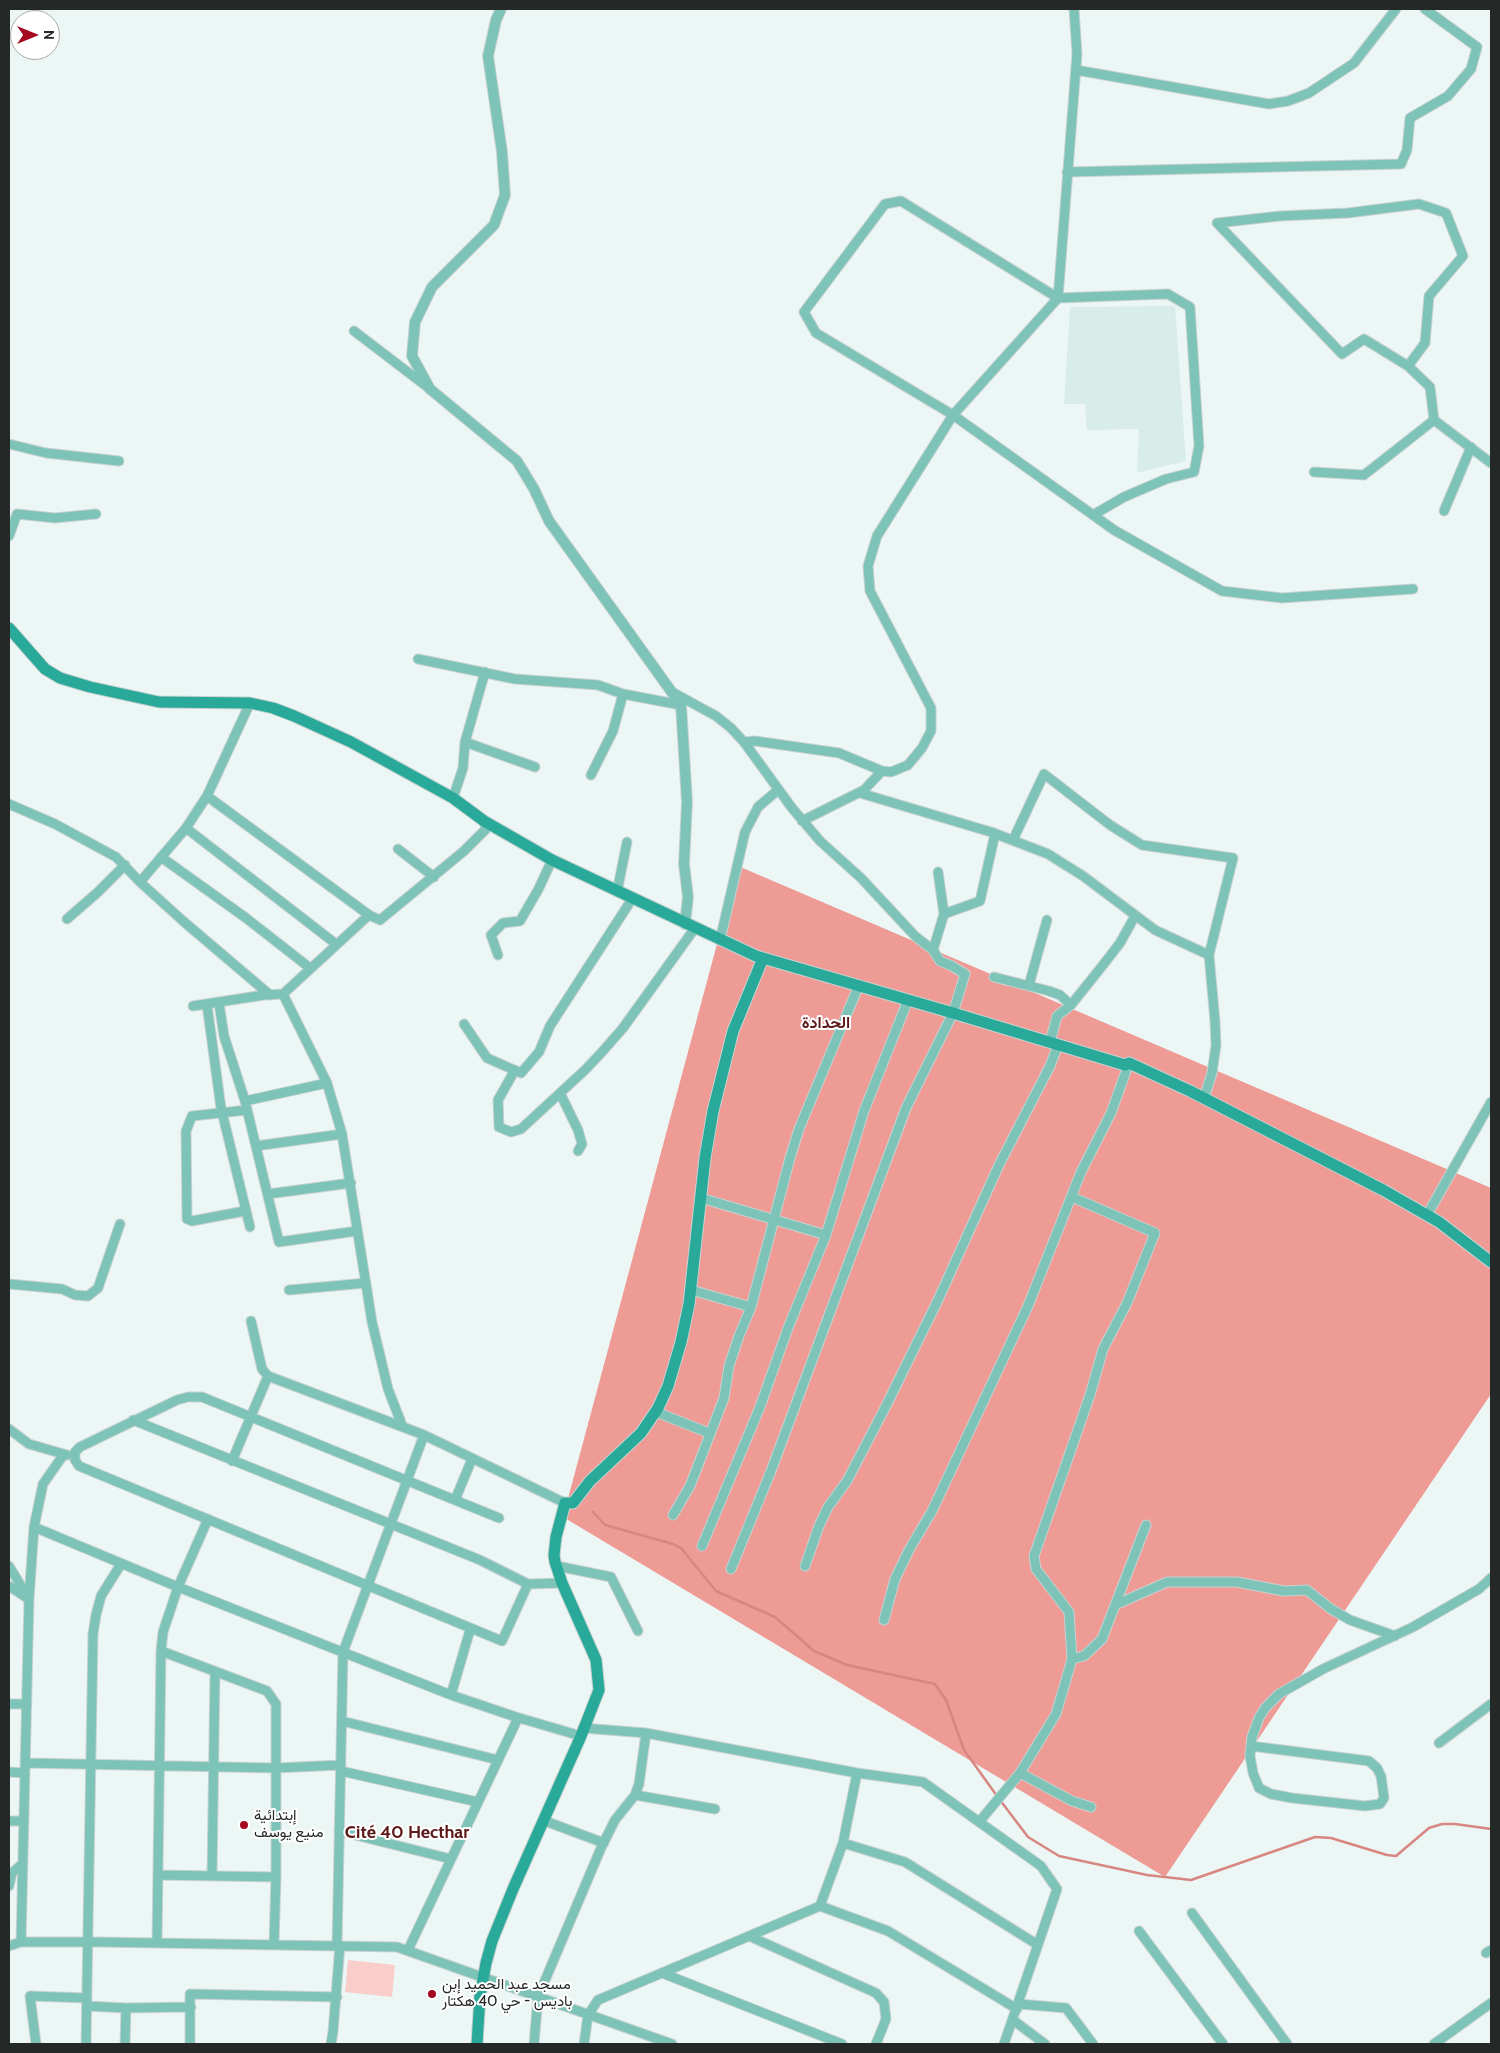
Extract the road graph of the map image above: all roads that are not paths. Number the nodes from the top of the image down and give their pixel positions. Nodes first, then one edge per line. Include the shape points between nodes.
1 (501, 9) edge
2 (1074, 9) edge
3 (1396, 9) edge
4 (1425, 9) edge
5 (1076, 70) junction
6 (1068, 172) junction
7 (1058, 298) junction
8 (354, 331) dead end
9 (1408, 366) junction
10 (430, 389) junction
11 (953, 415) junction
12 (1434, 420) junction
13 (9, 444) edge
14 (1471, 448) junction
15 (119, 461) dead end
16 (1491, 463) edge
17 (1314, 472) dead end
18 (1444, 511) dead end
19 (96, 514) dead end
20 (1093, 515) junction
21 (9, 536) edge
22 (1413, 589) dead end
23 (9, 628) edge
24 (418, 659) dead end
25 (485, 672) junction
26 (672, 692) junction
27 (623, 694) junction
28 (250, 703) junction
29 (681, 706) junction
30 (465, 742) junction
31 (744, 742) junction
32 (535, 767) dead end
33 (882, 771) junction
34 (591, 775) dead end
35 (778, 790) junction
36 (860, 792) junction
37 (207, 796) junction
38 (453, 798) junction
39 (9, 804) edge
40 (484, 821) junction
41 (802, 821) junction
42 (186, 828) junction
43 (995, 834) junction
44 (1013, 840) junction
45 (627, 842) dead end
46 (398, 849) dead end
47 (161, 857) junction
48 (552, 860) junction
49 (125, 865) junction
50 (938, 872) dead end
51 (434, 877) junction
52 (140, 882) junction
53 (617, 892) junction
54 (632, 899) junction
55 (944, 914) junction
56 (369, 915) junction
57 (1135, 916) junction
58 (67, 919) dead end
59 (1047, 920) dead end
60 (690, 926) junction
61 (720, 940) junction
62 (336, 944) junction
63 (933, 950) junction
64 (498, 955) dead end
65 (1209, 955) junction
66 (763, 958) junction
67 (310, 968) junction
68 (994, 977) dead end
69 (859, 985) junction
70 (1030, 985) junction
71 (283, 994) junction
72 (270, 995) junction
73 (908, 1000) junction
74 (220, 1002) junction
75 (207, 1005) junction
76 (1071, 1005) junction
77 (193, 1006) dead end
78 (953, 1013) junction
79 (464, 1024) dead end
80 (1054, 1044) junction
81 (1129, 1064) junction
82 (515, 1070) junction
83 (328, 1083) junction
84 (560, 1093) junction
85 (1204, 1098) junction
86 (1491, 1102) edge
87 (246, 1106) junction
88 (222, 1112) junction
89 (342, 1134) junction
90 (256, 1146) junction
91 (578, 1151) dead end
92 (351, 1183) junction
93 (268, 1194) junction
94 (1072, 1197) junction
95 (701, 1198) junction
96 (246, 1211) junction
97 (1427, 1215) junction
98 (773, 1218) junction
99 (120, 1224) dead end
100 (250, 1227) dead end
101 (357, 1231) junction
102 (826, 1235) junction
103 (1491, 1262) edge
104 (366, 1283) junction
105 (9, 1284) edge
106 (290, 1290) dead end
107 (691, 1290) junction
108 (751, 1307) junction
109 (251, 1321) dead end
110 (268, 1376) junction
111 (656, 1412) junction
112 (250, 1416) junction
113 (133, 1420) junction
114 (402, 1425) junction
115 (9, 1429) edge
116 (710, 1433) junction
117 (424, 1435) junction
118 (64, 1454) junction
119 (75, 1457) junction
120 (472, 1459) junction
121 (232, 1461) junction
122 (407, 1481) junction
123 (455, 1500) junction
124 (565, 1503) junction
125 (673, 1515) dead end
126 (499, 1518) dead end
127 (208, 1519) junction
128 (392, 1524) junction
129 (1146, 1525) dead end
130 (34, 1527) junction
131 (702, 1546) dead end
132 (121, 1564) junction
133 (9, 1566) edge
134 (557, 1566) junction
135 (805, 1566) dead end
136 (731, 1569) dead end
137 (1491, 1578) edge
138 (562, 1583) junction
139 (528, 1584) junction
140 (9, 1586) edge
141 (369, 1586) junction
142 (178, 1588) junction
143 (29, 1599) junction
144 (1115, 1605) junction
145 (884, 1620) dead end
146 (470, 1630) junction
147 (638, 1631) dead end
148 (1395, 1636) junction
149 (162, 1651) junction
150 (343, 1652) junction
151 (1072, 1659) junction
152 (215, 1672) junction
153 (451, 1695) junction
154 (9, 1704) edge
155 (28, 1704) junction
156 (1491, 1704) edge
157 (518, 1718) junction
158 (342, 1721) junction
159 (582, 1732) junction
160 (646, 1733) junction
161 (1440, 1744) dead end
162 (1251, 1746) junction
163 (498, 1760) junction
164 (26, 1763) junction
165 (91, 1763) junction
166 (160, 1765) junction
167 (214, 1766) junction
168 (276, 1768) junction
169 (341, 1768) junction
170 (9, 1772) edge
171 (25, 1773) junction
172 (857, 1773) junction
173 (1020, 1773) junction
174 (635, 1796) junction
175 (478, 1802) junction
176 (1091, 1807) dead end
177 (715, 1809) dead end
178 (9, 1821) edge
179 (24, 1821) junction
180 (545, 1821) junction
181 (978, 1822) junction
182 (339, 1831) junction
183 (604, 1842) junction
184 (843, 1844) junction
185 (451, 1859) junction
186 (22, 1864) junction
187 (10, 1873) edge
188 (158, 1875) junction
189 (212, 1876) junction
190 (276, 1877) junction
191 (9, 1886) edge
192 (820, 1906) junction
193 (1192, 1913) dead end
194 (1140, 1931) dead end
195 (749, 1936) junction
196 (21, 1942) junction
197 (88, 1942) junction
198 (158, 1942) junction
199 (274, 1944) junction
200 (339, 1945) junction
201 (1038, 1945) junction
202 (9, 1946) edge
203 (408, 1950) junction
204 (662, 1973) junction
205 (483, 1977) junction
206 (337, 1997) junction
207 (538, 1997) junction
208 (87, 2002) junction
209 (1491, 2003) edge
210 (191, 2007) junction
211 (1018, 2007) junction
212 (126, 2008) junction
213 (588, 2015) junction
214 (1013, 2020) junction
215 (36, 2044) edge
216 (86, 2044) edge
217 (125, 2044) edge
218 (190, 2044) edge
219 (331, 2044) edge
220 (477, 2044) edge
221 (534, 2044) edge
222 (584, 2044) edge
223 (672, 2044) edge
224 (842, 2044) edge
225 (876, 2044) edge
226 (1004, 2044) edge
227 (1045, 2044) edge
228 (1093, 2044) edge
229 (1223, 2044) edge
230 (1287, 2044) edge
231 (1434, 2044) edge

1 - 10 street via 488,56 505,195 494,225 432,287 414,322 412,356
2 - 5 street
3 - 5 street via 1354,63 1309,93 1288,101 1269,104
4 - 6 street via 1477,47 1471,69 1448,96 1410,118 1407,150 1401,164
5 - 6 street
6 - 7 street
7 - 11 street
7 - 11 street via 901,201 885,204 804,312 816,333
7 - 20 street via 1168,294 1190,308 1199,446 1194,472 1166,479
8 - 10 street
9 - 9 street via 1364,339 1342,354 1217,223 1419,204 1446,213 1463,256 1429,296 1425,343
9 - 12 street via 1430,387
10 - 26 street via 517,461 549,521
11 - 20 street
11 - 33 street via 877,536 868,566 870,591 931,708 931,731 922,748 908,765 891,772
12 - 14 street
12 - 17 street via 1364,475
13 - 15 street via 46,453
14 - 16 street
14 - 18 street
19 - 21 street via 55,518 17,514
20 - 22 street via 1222,591 1282,598
23 - 28 main road via 45,669 75,683 160,702
24 - 25 street
25 - 27 street via 515,679 598,686
25 - 30 street
26 - 29 street
26 - 31 street via 716,716
27 - 29 street
27 - 34 street via 613,731
28 - 37 street
28 - 38 main road via 283,711 351,742
29 - 60 street via 688,802 684,864
30 - 32 street
30 - 38 street via 463,768
31 - 33 street via 840,753
31 - 35 street
33 - 36 street
35 - 41 street
35 - 61 street via 758,807 745,832
36 - 41 street
36 - 43 street
37 - 42 street
37 - 56 street
38 - 40 main road
39 - 49 street via 55,824
40 - 48 main road
40 - 51 street via 486,829
41 - 63 street via 915,936
42 - 47 street
42 - 62 street
43 - 44 street
43 - 55 street via 980,901
44 - 57 street via 1061,861
44 - 65 street via 1044,774 1110,825 1142,845 1233,858
45 - 53 street
46 - 51 street
47 - 52 street
47 - 67 street
48 - 53 main road
48 - 64 street via 520,921 503,923 491,935
49 - 52 street
49 - 58 street
50 - 55 street
51 - 56 street via 380,920
52 - 72 street
53 - 54 main road
54 - 60 main road
54 - 82 street via 550,1026 539,1052 521,1073
55 - 63 street
56 - 62 street
57 - 65 street via 1162,934
57 - 76 street via 1120,943
59 - 70 street
60 - 61 main road
60 - 84 street via 623,1028
61 - 66 main road
62 - 67 street
63 - 78 street via 940,961 965,974
65 - 85 street via 1216,1045
66 - 69 main road
66 - 95 main road via 728,1048 713,1111
67 - 71 street
68 - 70 street
69 - 73 main road
69 - 98 street via 799,1129
70 - 76 street via 1060,995
71 - 72 street
71 - 83 street
72 - 74 street
73 - 78 main road
73 - 102 street via 864,1111
74 - 75 street
74 - 87 street via 224,1036
75 - 77 street
75 - 88 street
76 - 80 street via 1057,1016
78 - 80 main road
78 - 136 street via 906,1108 772,1471
79 - 82 street via 487,1058
80 - 81 main road
80 - 135 street via 1050,1066 999,1165 887,1404 846,1481 828,1507
81 - 85 main road
81 - 94 street via 1111,1113
82 - 84 street via 498,1100 499,1127 511,1132 521,1129
83 - 87 street
83 - 89 street
84 - 91 street via 578,1130 582,1144
85 - 97 main road
86 - 97 street
87 - 88 street
87 - 90 street
88 - 96 street
88 - 96 street via 192,1116 186,1131 187,1220 192,1222
89 - 90 street
89 - 92 street
90 - 93 street
92 - 93 street
92 - 101 street
93 - 101 street via 279,1242
94 - 145 street via 1028,1306 932,1511 895,1579
94 - 151 street via 1155,1233 1127,1303 1103,1349 1034,1556 1036,1569 1069,1612
95 - 98 street
95 - 107 main road
96 - 100 street
97 - 103 main road
98 - 102 street
98 - 108 street
99 - 105 street via 98,1288 88,1296 62,1289
101 - 104 street
102 - 131 street
104 - 106 street
104 - 114 street via 388,1389
107 - 108 street
107 - 111 main road via 679,1351
108 - 116 street via 729,1366 724,1398
109 - 110 street via 262,1369
110 - 112 street
110 - 114 street
111 - 116 street
111 - 124 main road via 641,1433 590,1481 573,1503
112 - 113 street via 193,1396
112 - 121 street
112 - 122 street
113 - 119 street via 80,1447
113 - 121 street
114 - 117 street
115 - 118 street via 29,1444
116 - 125 street via 690,1486
117 - 120 street
117 - 122 street
118 - 119 street
118 - 130 street via 42,1484
119 - 127 street via 79,1466
120 - 123 street
120 - 124 street
121 - 128 street
122 - 123 street
122 - 128 street
123 - 126 street
124 - 134 main road via 554,1546
127 - 141 street
127 - 142 street
128 - 139 street via 480,1560
128 - 141 street
129 - 144 street
130 - 132 street
130 - 143 street
132 - 142 street
132 - 165 street via 104,1590 93,1634
133 - 143 street
134 - 138 main road
134 - 147 street via 612,1577
137 - 148 street
138 - 139 street
138 - 159 main road via 598,1668 599,1690
139 - 146 street via 502,1641
140 - 143 street
141 - 146 street
141 - 150 street
142 - 149 street via 164,1630
142 - 150 street
143 - 155 street
144 - 148 street via 1167,1582 1237,1582 1284,1591 1307,1590 1350,1620
144 - 151 street via 1102,1639 1084,1656
146 - 153 street
148 - 162 street via 1322,1669 1271,1700 1257,1723
149 - 152 street
149 - 166 street
150 - 153 street
150 - 158 street
151 - 173 street via 1056,1714
152 - 167 street
152 - 168 street via 267,1691 273,1698 276,1704
153 - 157 street
154 - 155 street
155 - 164 street
156 - 161 street
157 - 159 street
157 - 163 street
158 - 163 street
158 - 169 street
159 - 160 street
159 - 180 main road
160 - 172 street
160 - 174 street
162 - 162 street via 1369,1761 1381,1776 1382,1802 1365,1806 1266,1792 1255,1781
163 - 175 street
164 - 165 street
164 - 171 street
165 - 166 street
165 - 197 street
166 - 167 street
166 - 188 street
167 - 168 street
167 - 189 street
168 - 169 street
168 - 190 street
169 - 175 street
169 - 182 street
170 - 171 street
171 - 179 street
172 - 181 street via 923,1782
172 - 184 street
173 - 176 street via 1072,1801
173 - 181 street
174 - 177 street
174 - 183 street via 615,1820
175 - 185 street
178 - 179 street
179 - 186 street
180 - 183 street
180 - 205 main road via 498,1925
181 - 201 street via 1041,1866 1057,1889
182 - 185 street
182 - 200 street
183 - 207 street
184 - 192 street
184 - 201 street via 904,1862
185 - 203 street
186 - 187 street
186 - 196 street
187 - 191 street
188 - 189 street
188 - 198 street
189 - 190 street
190 - 199 street
192 - 195 street
192 - 211 street via 888,1931
193 - 230 street
194 - 229 street
195 - 204 street
195 - 225 street via 876,1993 884,2002 886,2019
196 - 197 street
196 - 202 street
197 - 198 street
197 - 208 street
198 - 199 street
199 - 200 street
200 - 203 street
200 - 206 street
201 - 211 street
203 - 205 street
204 - 213 street via 598,2000
204 - 224 street
205 - 207 street
205 - 220 main road
206 - 210 street via 190,1994
206 - 219 street
207 - 213 street
207 - 221 street
208 - 212 street
208 - 215 street via 30,1996
208 - 216 street
209 - 231 street
210 - 212 street
210 - 218 street
211 - 214 street
211 - 228 street via 1066,2008
212 - 217 street
213 - 222 street
213 - 223 street
214 - 226 street
214 - 227 street

